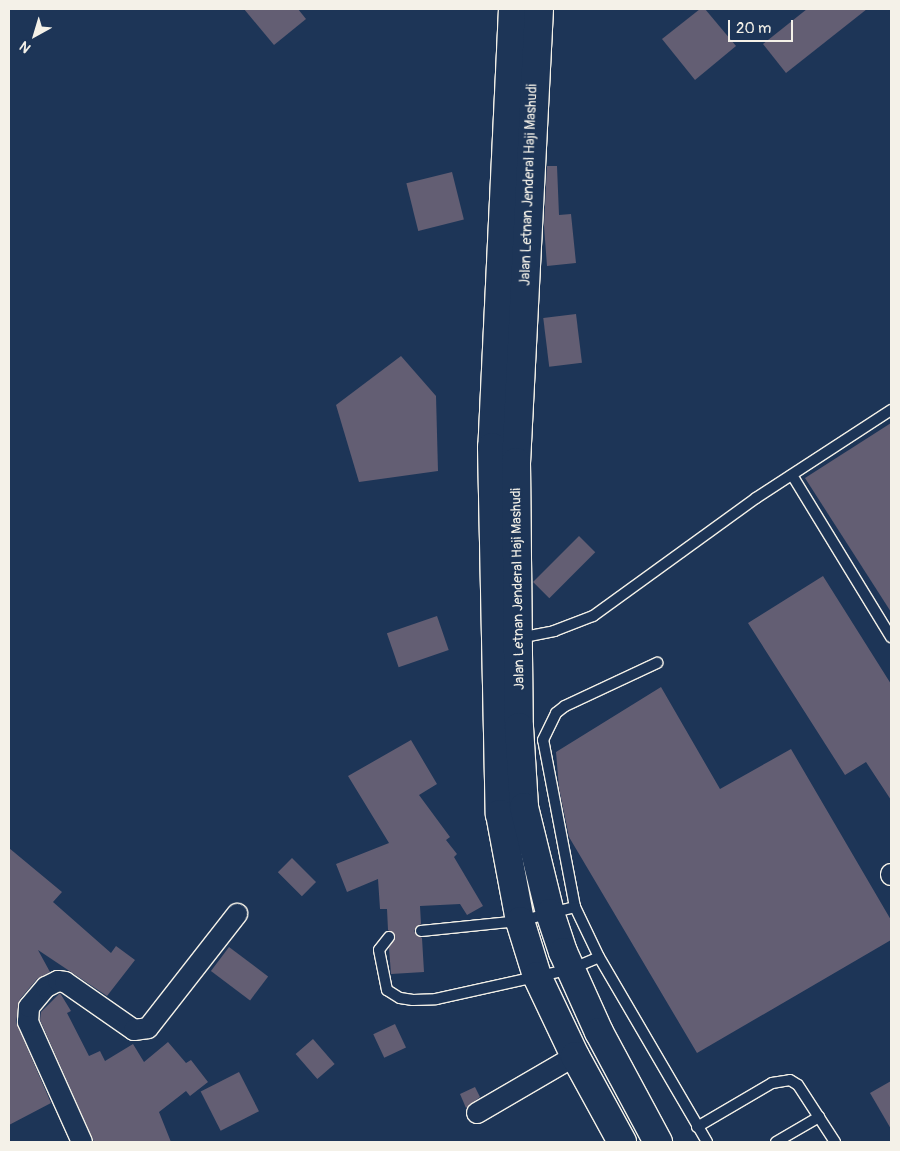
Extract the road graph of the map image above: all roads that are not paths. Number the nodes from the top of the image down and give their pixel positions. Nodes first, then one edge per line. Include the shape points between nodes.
1 (513, 9) edge
2 (538, 9) edge
3 (500, 228) junction
4 (528, 232) junction
5 (891, 410) edge
6 (792, 475) junction
7 (891, 636) edge
8 (518, 638) junction
9 (658, 663) dead end
10 (563, 910) junction
11 (238, 914) dead end
12 (520, 921) junction
13 (421, 931) dead end
14 (388, 937) dead end
15 (599, 957) junction
16 (571, 969) junction
17 (537, 976) junction
18 (575, 1056) junction
19 (477, 1113) dead end
20 (819, 1116) junction
21 (697, 1127) junction
22 (82, 1142) edge
23 (622, 1142) edge
24 (658, 1142) edge
25 (707, 1142) edge
26 (776, 1142) edge
27 (835, 1142) edge

1 - 3 main road, Jalan Letnan Jenderal Haji Mashudi
2 - 4 main road, Jalan Letnan Jenderal Haji Mashudi
3 - 4 main road
3 - 12 main road, Jalan Letnan Jenderal Haji Mashudi via 492,448 496,760 500,814
4 - 8 main road, Jalan Letnan Jenderal Haji Mashudi via 516,462
5 - 6 lane
6 - 7 lane
6 - 8 lane via 593,616 554,631
8 - 10 main road, Jalan Letnan Jenderal Haji Mashudi via 524,807
9 - 10 lane via 565,706 556,713 543,740
10 - 12 lane
10 - 15 lane
10 - 16 main road, Jalan Letnan Jenderal Haji Mashudi
11 - 22 street via 148,1028 134,1030 65,982 58,981 46,987 29,1007 28,1022
12 - 13 lane
12 - 17 main road, Jalan Letnan Jenderal Haji Mashudi
14 - 17 lane via 379,950 388,990 400,998 436,999
15 - 16 lane
15 - 21 lane
16 - 17 lane
16 - 24 main road, Jalan Letnan Jenderal Haji Mashudi via 599,1032
17 - 18 main road, Jalan Letnan Jenderal Haji Mashudi
18 - 19 street
18 - 23 main road, Jalan Letnan Jenderal Haji Mashudi
20 - 21 lane via 798,1085 782,1080
20 - 26 lane
20 - 27 lane
21 - 25 lane

